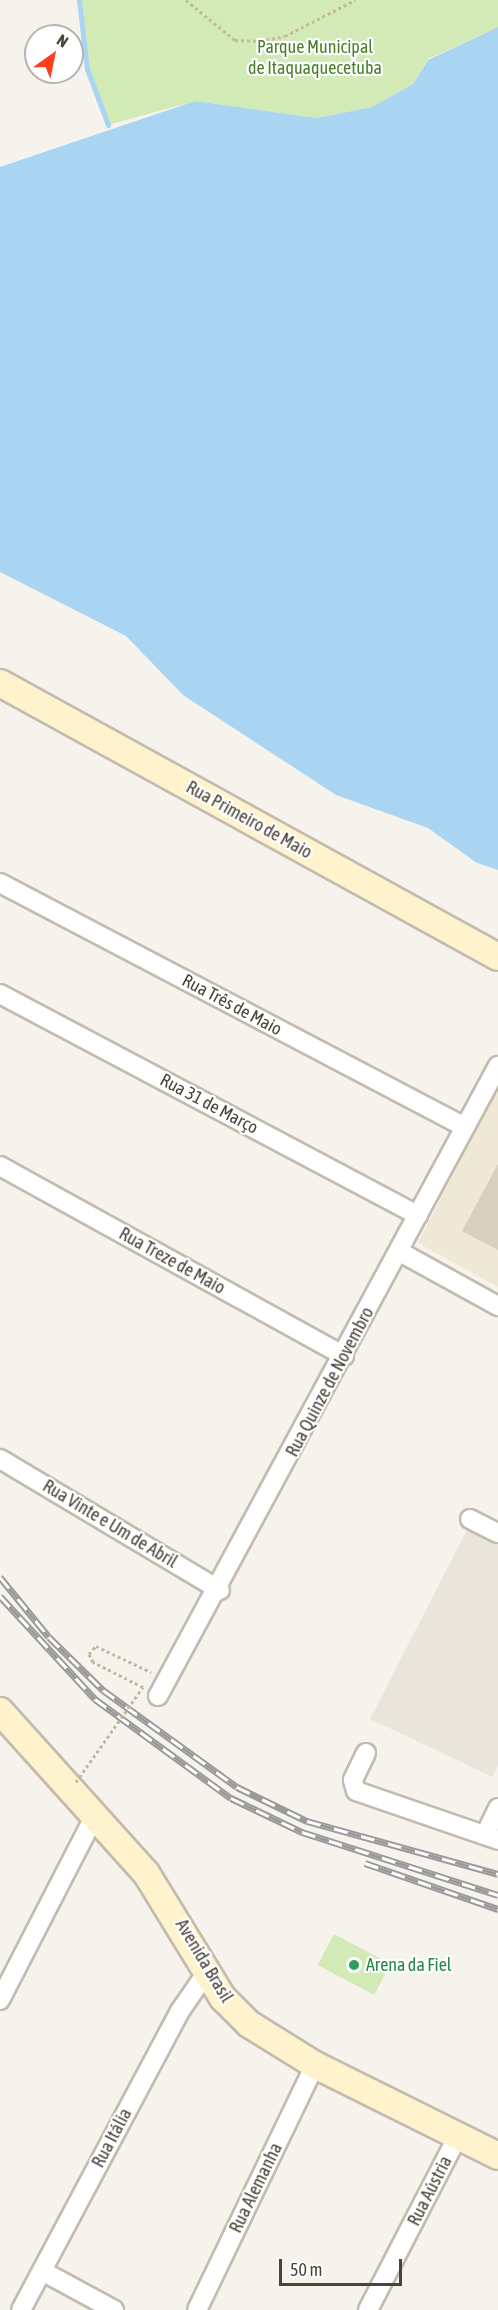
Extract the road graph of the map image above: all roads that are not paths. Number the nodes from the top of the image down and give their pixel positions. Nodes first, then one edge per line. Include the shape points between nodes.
1 (0, 683) edge
2 (0, 883) edge
3 (498, 957) edge
4 (0, 994) edge
5 (498, 1066) edge
6 (465, 1127) junction
7 (0, 1166) edge
8 (418, 1215) junction
9 (400, 1252) junction
10 (498, 1306) edge
11 (344, 1356) junction
12 (0, 1459) edge
13 (470, 1519) dead end
14 (498, 1533) edge
15 (220, 1590) junction
16 (158, 1696) dead end
17 (0, 1711) edge
18 (366, 1753) dead end
19 (498, 1808) edge
20 (94, 1817) junction
21 (491, 1838) edge
22 (209, 1970) junction
23 (0, 2000) edge
24 (315, 2065) junction
25 (458, 2136) junction
26 (498, 2156) edge
27 (42, 2271) junction
28 (21, 2310) edge
29 (114, 2310) edge
30 (197, 2310) edge
31 (368, 2310) edge

1 - 3 street, Rua Primeiro de Maio
2 - 6 street, Rua Três de Maio
4 - 8 street, Rua 31 de Março
5 - 6 street, Rua Quinze de Novembro
6 - 8 street, Rua Quinze de Novembro
7 - 11 street, Rua Treze de Maio
8 - 9 street, Rua Quinze de Novembro
9 - 10 street
9 - 11 street, Rua Quinze de Novembro
11 - 15 street, Rua Quinze de Novembro
12 - 15 street, Rua Vinte e Um de Abril
13 - 14 street
15 - 16 street, Rua Quinze de Novembro
17 - 20 street, Avenida Brasil
18 - 21 street via 353,1780 356,1791
19 - 21 street
20 - 22 street, Avenida Brasil via 166,1899
20 - 23 street
22 - 24 street, Avenida Brasil via 223,1998 249,2025
22 - 27 street, Rua Itália via 180,2011
24 - 25 street, Avenida Brasil
24 - 30 street, Rua Alemanha
25 - 26 street, Avenida Brasil
25 - 31 street, Rua Aústria
27 - 28 street, Rua Itália
27 - 29 street

